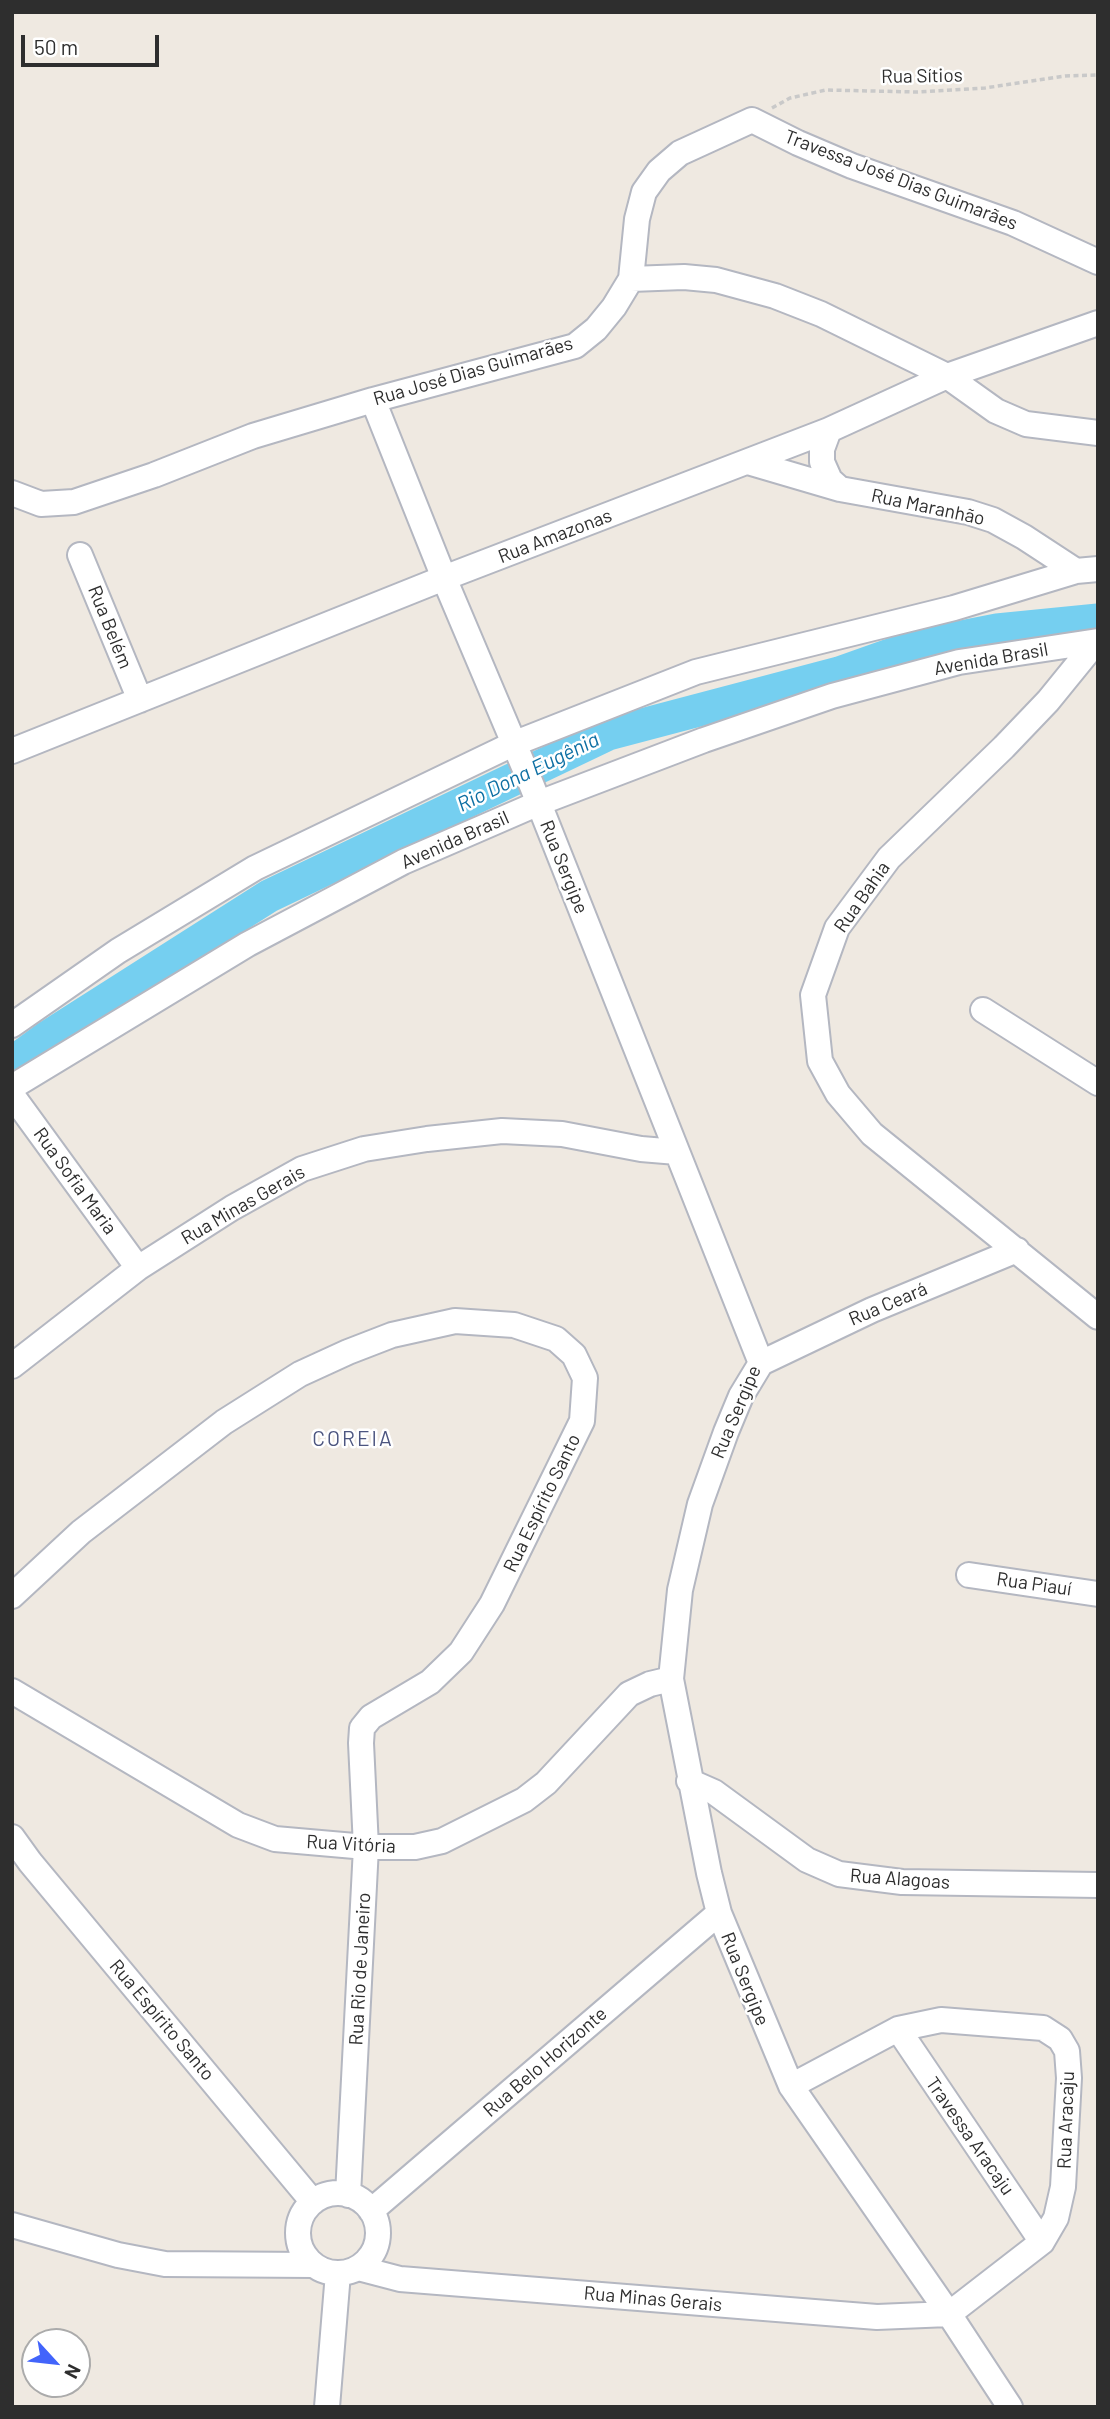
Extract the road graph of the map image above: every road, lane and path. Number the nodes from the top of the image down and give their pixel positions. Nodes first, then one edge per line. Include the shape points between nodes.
1 (1098, 75) edge
2 (752, 120) junction
3 (1098, 262) edge
4 (631, 279) junction
5 (1098, 323) edge
6 (947, 376) junction
7 (373, 400) junction
8 (829, 429) junction
9 (1098, 433) edge
10 (748, 462) junction
11 (841, 489) junction
12 (12, 493) edge
13 (80, 555) dead end
14 (1087, 570) edge
15 (444, 578) junction
16 (1097, 641) edge
17 (140, 700) junction
18 (515, 749) junction
19 (12, 751) edge
20 (536, 795) junction
21 (983, 1010) dead end
22 (12, 1025) edge
23 (1098, 1083) edge
24 (12, 1087) edge
25 (12, 1095) edge
26 (677, 1152) junction
27 (1017, 1250) junction
28 (138, 1268) junction
29 (1098, 1317) edge
30 (761, 1363) junction
31 (12, 1366) edge
32 (969, 1575) dead end
33 (1098, 1594) edge
34 (12, 1596) edge
35 (671, 1679) junction
36 (12, 1690) edge
37 (361, 1743) joint
38 (689, 1781) junction
39 (12, 1837) edge
40 (366, 1847) junction
41 (1098, 1885) edge
42 (719, 1913) junction
43 (898, 2029) junction
44 (791, 2086) junction
45 (348, 2195) junction
46 (313, 2202) junction
47 (371, 2211) junction
48 (12, 2225) edge
49 (1042, 2242) junction
50 (314, 2266) junction
51 (348, 2270) junction
52 (949, 2314) junction
53 (327, 2407) edge
54 (1010, 2407) edge

1 - 2 path, Rua Sítios via 916,92 826,90 790,98
2 - 3 street, Travessa José Dias Guimarães via 852,166 1013,223
2 - 4 street via 680,153 659,171 645,192 637,219
4 - 6 street via 716,280 775,296
4 - 7 street, Rua José Dias Guimarães via 596,330 575,346
5 - 6 street, Rua Amazonas
6 - 8 street, Rua Amazonas
6 - 9 street via 996,411 1027,424
7 - 12 street, Rua José Dias Guimarães via 253,436 74,502 41,504
7 - 15 street, Rua Sergipe
8 - 10 street, Rua Amazonas
8 - 11 street via 822,462 830,480
10 - 11 street, Rua Maranhão
10 - 15 street, Rua Amazonas
11 - 14 street, Rua Maranhão via 993,520
13 - 17 street, Rua Belém
14 - 18 street via 696,672
15 - 17 street, Rua Amazonas
15 - 18 street, Rua Sergipe
16 - 20 street, Avenida Brasil via 959,662 832,696
16 - 27 street, Rua Bahia via 1013,738 889,858 837,928 813,995 820,1061 838,1094 872,1134
17 - 19 street, Rua Amazonas
18 - 20 street, Rua Sergipe
18 - 22 street via 255,868 118,951
20 - 24 street, Avenida Brasil via 248,944
20 - 26 street, Rua Sergipe
21 - 23 street
25 - 28 street, Rua Sofia Maria
26 - 28 street, Rua Minas Gerais via 562,1134 502,1131 364,1149 302,1169
26 - 30 street, Rua Sergipe
27 - 29 street, Rua Bahia
27 - 30 street, Rua Ceará via 872,1310
28 - 31 street, Rua Minas Gerais
30 - 35 street, Rua Sergipe via 741,1396 700,1504 680,1590
32 - 33 street, Rua Piauí
34 - 37 street, Rua Espírito Santo via 81,1532 168,1463 300,1374 393,1335 455,1321 514,1325 556,1339 574,1355 585,1378 582,1421 552,1485 492,1604 461,1652 430,1682 371,1717 362,1728
35 - 38 street, Rua Sergipe
35 - 40 street, Rua Vitória via 629,1694 546,1783 524,1800 442,1841 415,1847
36 - 40 street, Rua Vitória via 239,1825 275,1839
37 - 40 street, Rua Rio de Janeiro
38 - 41 street, Rua Alagoas via 733,1804 807,1860 839,1874 902,1882
38 - 42 street, Rua Sergipe
39 - 46 street, Rua Espírito Santo
40 - 45 street, Rua Rio de Janeiro
42 - 44 street, Rua Sergipe
42 - 47 street, Rua Belo Horizonte
43 - 44 street, Rua Aracaju
43 - 49 street, Travessa Aracaju
43 - 49 street, Rua Aracaju via 941,2020 1043,2028 1060,2039 1067,2051 1069,2078 1063,2187 1056,2218
44 - 52 street, Rua Sergipe
45 - 46 street via 324,2196
45 - 47 street
46 - 50 street via 298,2234 300,2246
47 - 51 street via 378,2236 375,2248 368,2259
48 - 50 street via 165,2264
49 - 52 street, Rua Aracaju
50 - 51 street via 326,2271
51 - 52 street, Rua Minas Gerais via 400,2279 864,2316
51 - 53 street
52 - 54 street, Rua Sergipe

